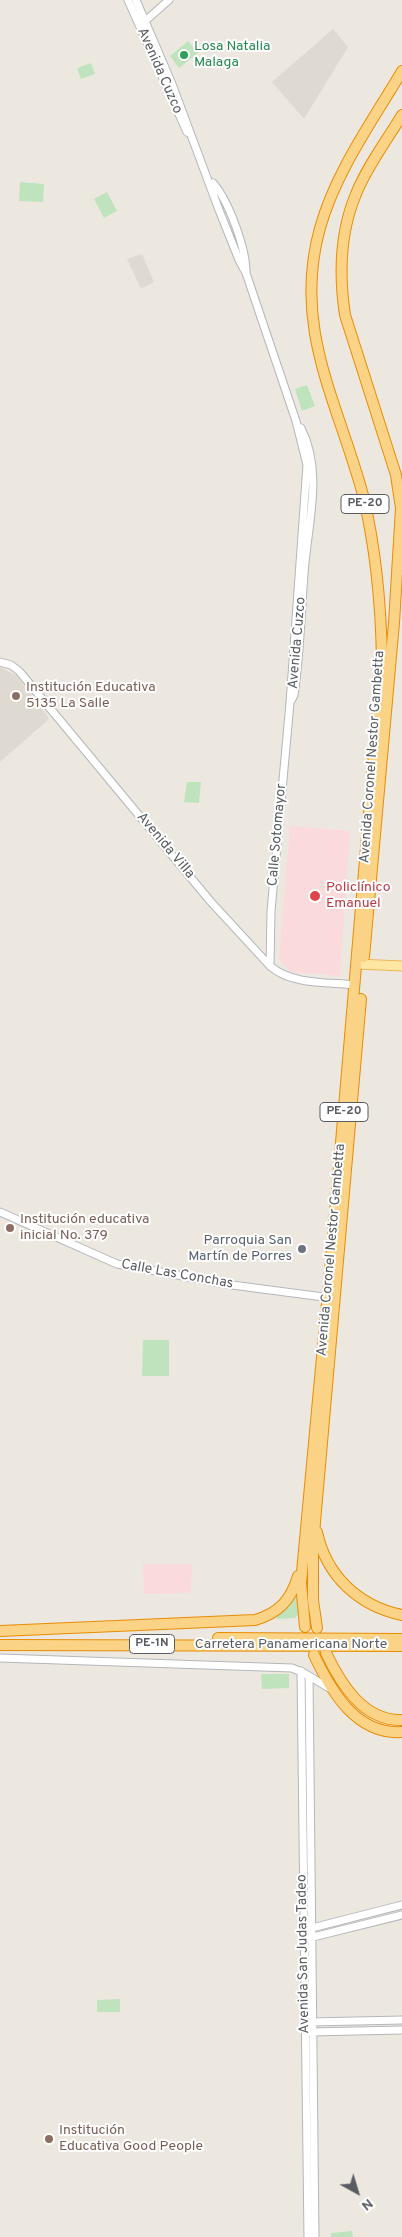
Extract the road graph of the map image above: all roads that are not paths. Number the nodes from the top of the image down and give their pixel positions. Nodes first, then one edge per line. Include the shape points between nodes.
1 (128, 0) edge
2 (136, 0) edge
3 (169, 0) edge
4 (145, 21) junction
5 (140, 27) junction
6 (402, 71) edge
7 (402, 116) edge
8 (193, 141) junction
9 (0, 662) edge
10 (290, 704) joint
11 (360, 964) junction
12 (270, 966) junction
13 (402, 966) edge
14 (355, 984) junction
15 (0, 1212) edge
16 (331, 1298) junction
17 (316, 1518) junction
18 (302, 1561) junction
19 (402, 1615) edge
20 (305, 1628) dead end
21 (317, 1628) dead end
22 (0, 1631) edge
23 (0, 1638) edge
24 (0, 1645) edge
25 (400, 1645) edge
26 (326, 1653) dead end
27 (314, 1655) dead end
28 (0, 1658) edge
29 (300, 1671) junction
30 (309, 1676) junction
31 (332, 1690) junction
32 (402, 1720) edge
33 (402, 1732) edge
34 (402, 1905) edge
35 (402, 1915) edge
36 (312, 1928) junction
37 (304, 1930) junction
38 (312, 1938) junction
39 (304, 1940) junction
40 (402, 2020) edge
41 (309, 2022) junction
42 (402, 2030) edge
43 (309, 2032) junction
44 (308, 2237) edge
45 (315, 2237) edge

1 - 5 street, Avenida Cuzco
2 - 4 street, Avenida Cuzco
3 - 4 street
4 - 5 street
4 - 8 street, Avenida Cuzco
5 - 8 street, Avenida Cuzco
6 - 11 highway, Avenida Coronel Nestor Gambetta / PE-20 via 349,159 327,205 316,243 311,285 317,353 363,496 380,601 382,672
7 - 11 highway, Avenida Coronel Nestor Gambetta / PE-20 via 356,192 346,225 342,255 345,315 396,475 401,508 394,623
8 - 10 street, Avenida Cuzco via 238,260 246,273 296,421 308,445 313,476 299,654
9 - 12 street, Avenida Villa via 18,671 211,902
10 - 12 street, Calle Sotomayor via 271,911
11 - 13 main road
11 - 14 highway, Avenida Coronel Nestor Gambetta / PE-20
11 - 16 highway, Avenida Coronel Nestor Gambetta / PE-20
12 - 14 street, Avenida Villa via 291,979
14 - 16 highway, Avenida Coronel Nestor Gambetta / PE-20
15 - 16 street, Calle Las Conchas via 117,1264
16 - 17 highway, Avenida Coronel Nestor Gambetta / PE-20
16 - 18 highway, Avenida Coronel Nestor Gambetta / PE-20
17 - 19 highway via 324,1556 342,1582 375,1606
17 - 21 highway via 312,1573
18 - 20 highway
18 - 22 highway via 296,1586 283,1606 255,1620
23 - 25 highway, Carretera Panamericana Norte / PE-1N
24 - 25 highway, Carretera Panamericana Norte / PE-1N
26 - 32 highway via 360,1704 374,1715
27 - 31 highway
28 - 29 street via 292,1668
29 - 30 street
29 - 37 street, Avenida San Judas Tadeo
30 - 31 street
30 - 36 street, Avenida San Judas Tadeo
31 - 33 highway via 362,1721 382,1731
34 - 36 street
35 - 38 street
36 - 37 street
36 - 38 street, Avenida San Judas Tadeo
37 - 39 street, Avenida San Judas Tadeo
38 - 39 street
38 - 41 street, Avenida San Judas Tadeo
39 - 41 street, Avenida San Judas Tadeo
40 - 41 street
41 - 43 street, Avenida San Judas Tadeo
42 - 43 street
43 - 44 street, Avenida San Judas Tadeo
43 - 45 street, Avenida San Judas Tadeo

